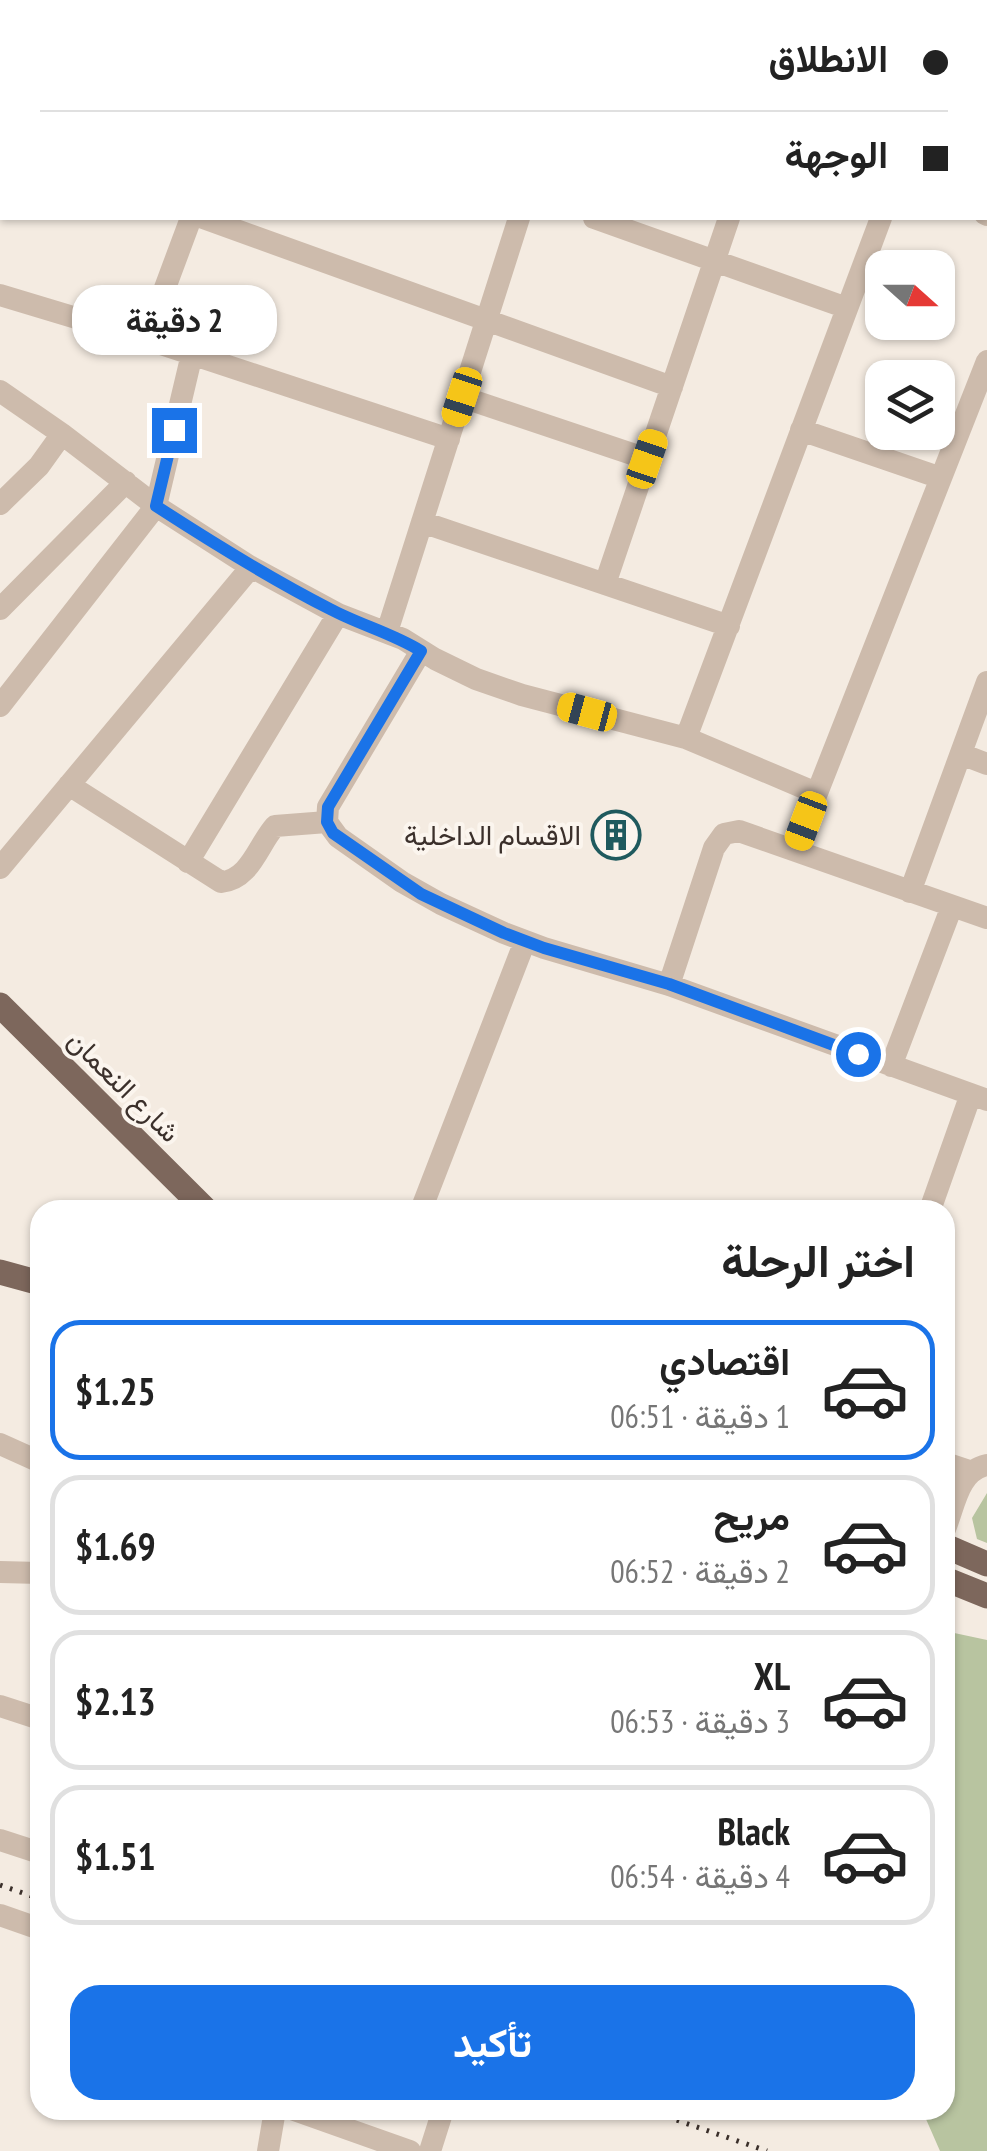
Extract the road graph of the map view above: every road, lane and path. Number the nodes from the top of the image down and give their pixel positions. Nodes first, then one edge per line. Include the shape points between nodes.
1 (190, 220) edge
2 (209, 220) edge
3 (518, 220) edge
4 (600, 220) edge
5 (728, 220) edge
6 (879, 220) edge
7 (714, 260) junction
8 (0, 294) edge
9 (846, 308) junction
10 (486, 320) junction
11 (146, 339) junction
12 (192, 354) junction
13 (987, 361) edge
14 (672, 387) junction
15 (0, 392) edge
16 (462, 397) junction
17 (801, 430) junction
18 (62, 434) junction
19 (448, 439) junction
20 (647, 459) junction
21 (941, 478) junction
22 (126, 482) junction
23 (0, 504) edge
24 (156, 506) junction
25 (422, 522) junction
26 (250, 567) junction
27 (606, 584) junction
28 (0, 609) edge
29 (338, 614) junction
30 (729, 626) junction
31 (387, 632) junction
32 (421, 651) junction
33 (987, 682) edge
34 (0, 706) edge
35 (686, 738) junction
36 (960, 754) junction
37 (987, 764) edge
38 (69, 785) junction
39 (816, 793) junction
40 (327, 822) junction
41 (795, 849) junction
42 (188, 862) junction
43 (0, 868) edge
44 (910, 892) junction
45 (952, 906) junction
46 (987, 918) edge
47 (525, 942) junction
48 (669, 984) junction
49 (0, 1006) edge
50 (891, 1066) junction
51 (979, 1097) edge
52 (196, 1200) edge
53 (425, 1200) edge
54 (934, 1200) edge
55 (0, 1272) edge
56 (30, 1280) edge
57 (0, 1444) edge
58 (30, 1458) edge
59 (955, 1463) edge
60 (982, 1464) edge
61 (955, 1502) edge
62 (955, 1550) edge
63 (987, 1564) edge
64 (0, 1572) edge
65 (30, 1574) edge
66 (955, 1582) edge
67 (987, 1596) edge
68 (0, 1706) edge
69 (30, 1716) edge
70 (0, 1840) edge
71 (30, 1850) edge
72 (0, 1915) edge
73 (30, 1926) edge
74 (273, 2120) edge
75 (322, 2120) edge
76 (440, 2120) edge
77 (268, 2151) edge
78 (410, 2151) edge
79 (430, 2151) edge

1 - 11 street
2 - 10 street
3 - 10 street
4 - 7 street
5 - 7 street
6 - 9 street
7 - 9 street
7 - 14 street
8 - 11 street
9 - 17 street
10 - 14 street
10 - 16 street
11 - 12 street
12 - 19 street
12 - 24 street
13 - 21 street
14 - 20 street
15 - 18 street
16 - 19 street
16 - 20 street
17 - 21 street
17 - 30 street
18 - 22 street
18 - 23 street
19 - 25 street
20 - 27 street
21 - 39 street
22 - 24 street
22 - 28 street
24 - 26 street
24 - 34 street
25 - 27 street
25 - 31 street
26 - 29 street
26 - 38 street
27 - 30 street
29 - 31 street
29 - 42 street
30 - 35 street
31 - 32 street
32 - 35 street via 498,688
32 - 40 street via 328,807
33 - 36 street
35 - 39 street
36 - 37 street
36 - 44 street
38 - 42 street
38 - 43 street
39 - 41 street
40 - 42 street via 276,826 232,881 216,880
40 - 47 street via 402,882
41 - 44 street
41 - 48 street via 739,830 724,834
44 - 45 street
45 - 46 street
45 - 50 street
47 - 48 street
47 - 53 street
48 - 50 street
49 - 52 main road, شارع النعمان
50 - 51 street
51 - 54 street
55 - 56 main road
57 - 58 street
59 - 60 street
60 - 61 street
62 - 63 main road
64 - 65 street
66 - 67 main road
68 - 69 street
70 - 71 street
72 - 73 street
74 - 77 street
75 - 78 street
76 - 79 street

